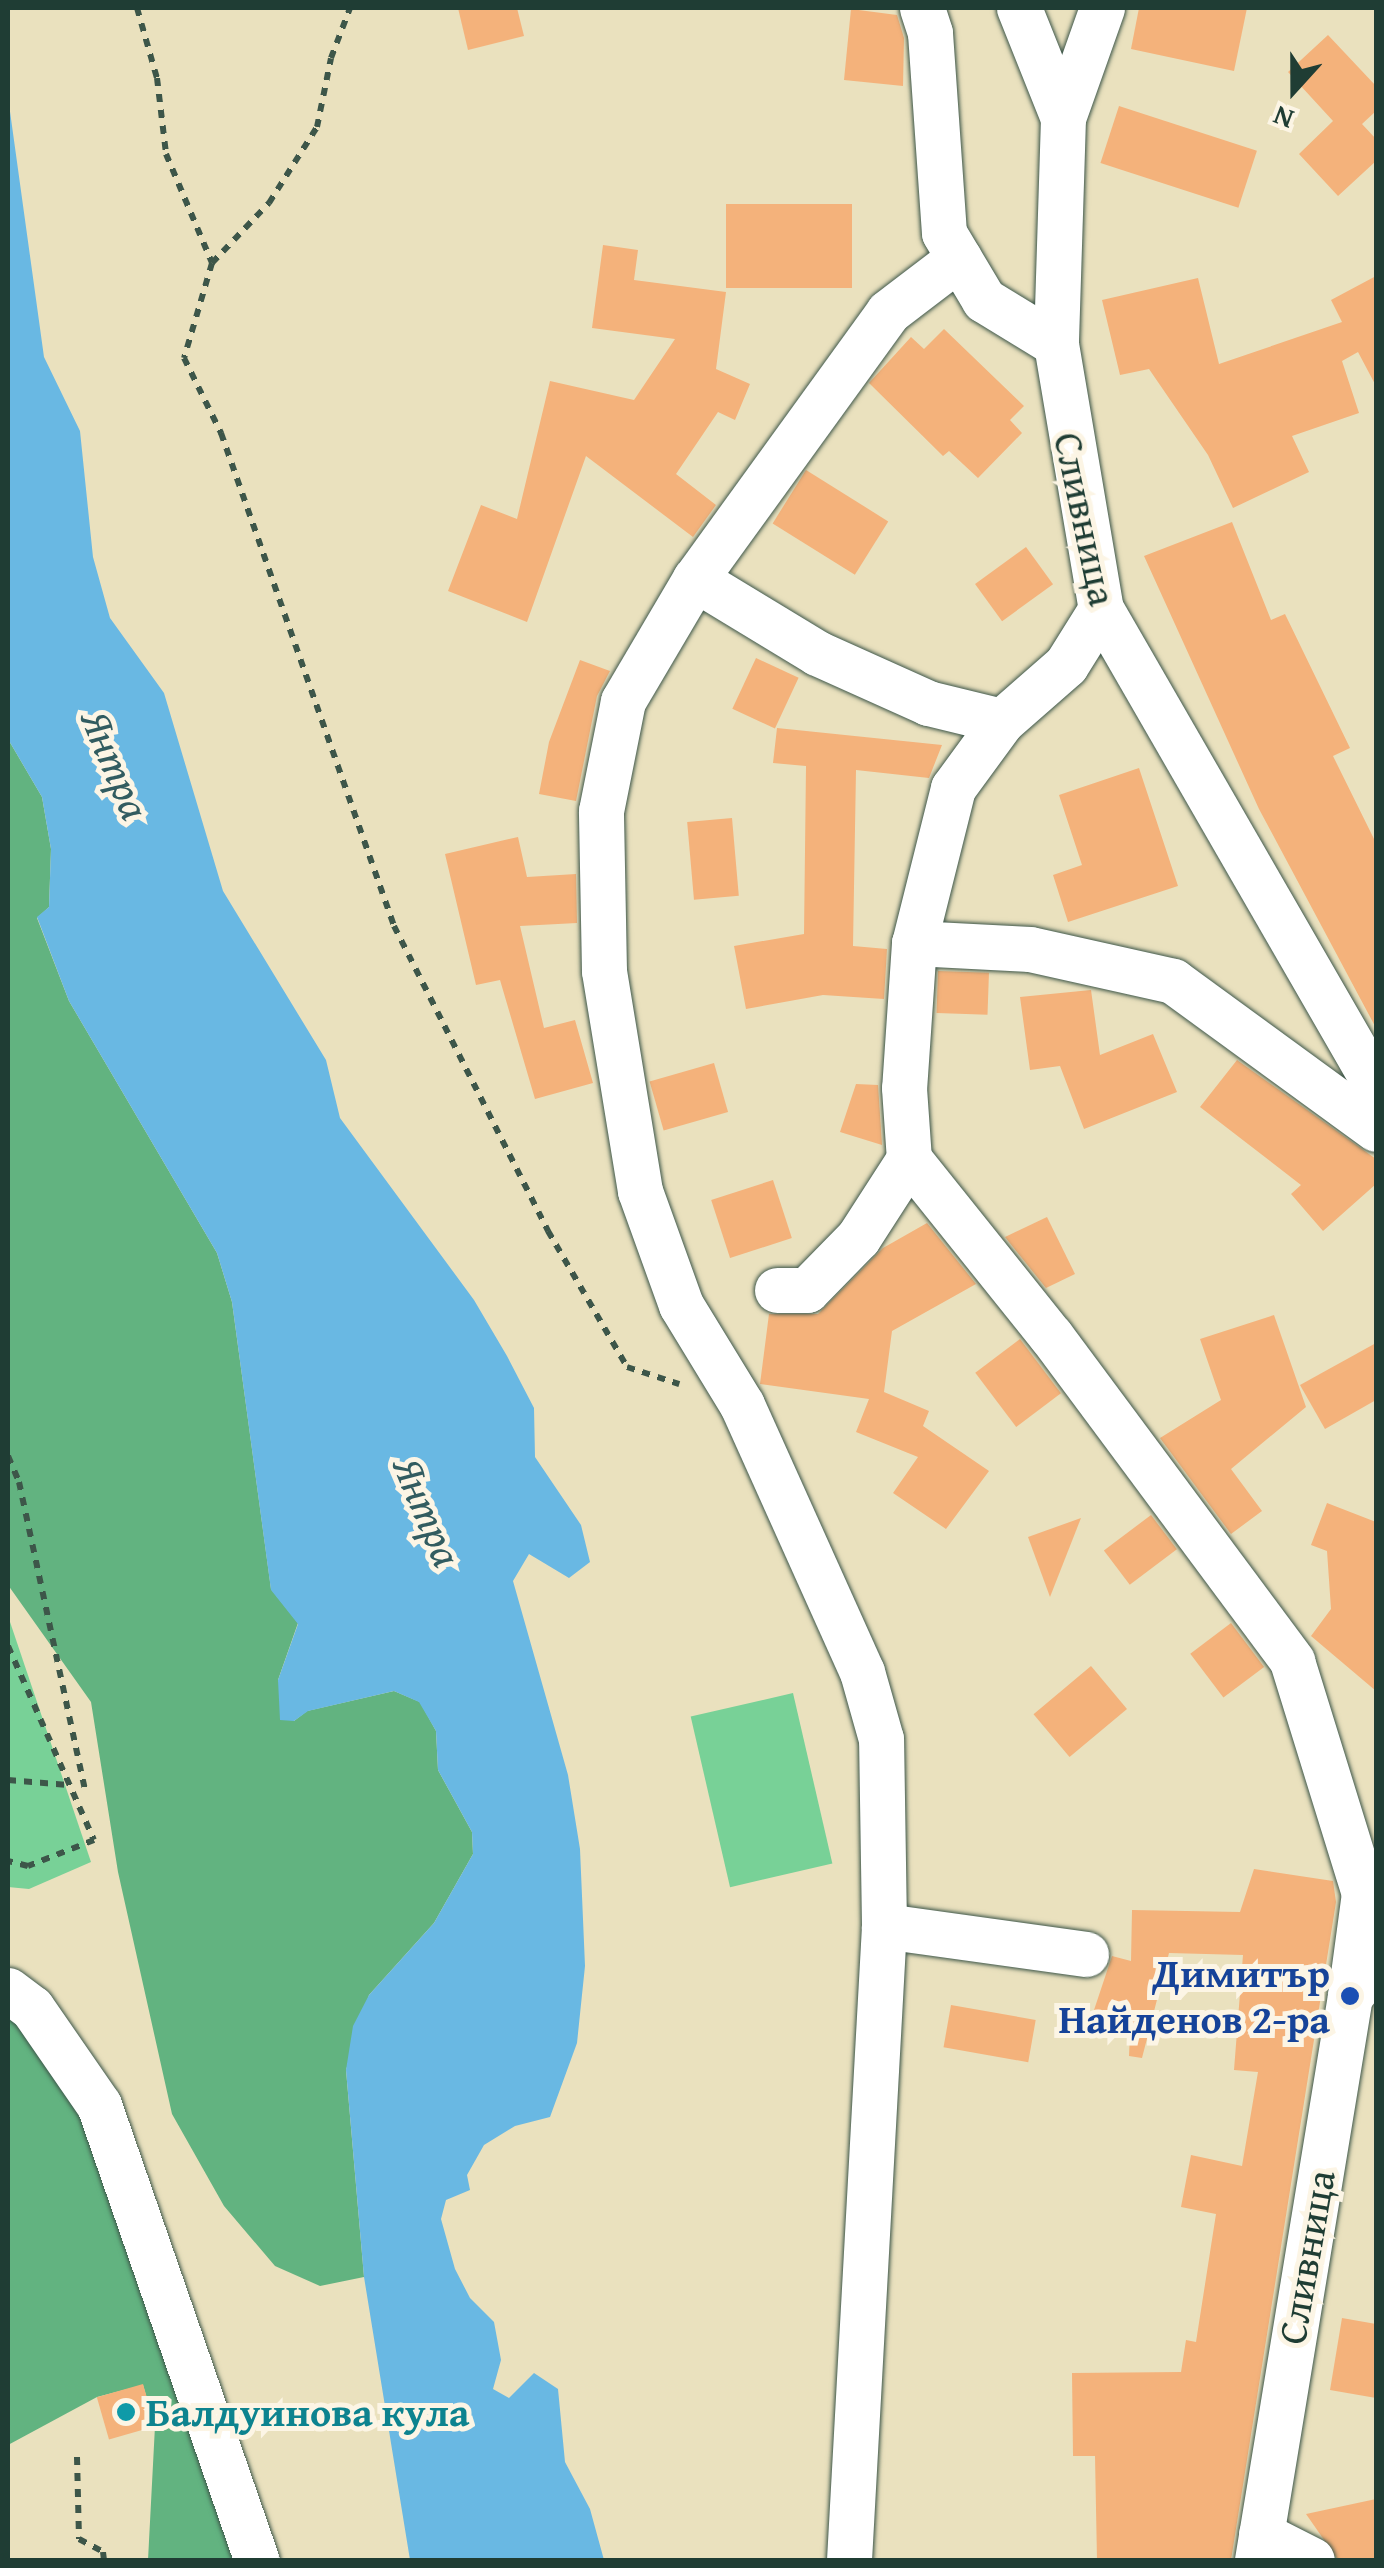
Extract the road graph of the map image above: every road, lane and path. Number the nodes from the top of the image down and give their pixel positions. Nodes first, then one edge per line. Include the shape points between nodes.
1 (136, 8) edge
2 (350, 8) edge
3 (922, 8) edge
4 (1019, 8) edge
5 (1102, 8) edge
6 (1063, 118) junction
7 (959, 258) junction
8 (212, 263) junction
9 (1056, 344) junction
10 (695, 579) junction
11 (1100, 609) junction
12 (1002, 721) junction
13 (914, 942) junction
14 (1376, 1086) edge
15 (1376, 1128) edge
16 (909, 1159) junction
17 (777, 1290) dead end
18 (742, 1405) junction
19 (8, 1456) edge
20 (8, 1646) edge
21 (8, 1780) edge
22 (68, 1785) junction
23 (86, 1794) dead end
24 (8, 1860) edge
25 (884, 1926) junction
26 (1086, 1954) dead end
27 (1363, 1980) edge
28 (8, 1990) edge
29 (77, 2458) dead end
30 (1259, 2547) edge
31 (104, 2560) edge
32 (257, 2560) edge
33 (849, 2560) edge
34 (1312, 2560) edge

1 - 8 path via 156,78 166,154
2 - 8 path via 317,126 269,204
3 - 7 street via 930,33 944,233
4 - 6 street
5 - 6 street, Сливница
6 - 9 street, Сливница
7 - 9 street via 984,300
7 - 10 street via 888,312
8 - 18 path via 184,358 221,433 394,926 548,1232 627,1367
9 - 11 street, Сливница
10 - 12 street via 818,653 928,703
10 - 18 street via 623,701 602,811 604,971 640,1190 659,1250 681,1305
11 - 12 street via 1066,665
11 - 14 street, Сливница
12 - 13 street via 953,788
13 - 15 street via 1030,949 1172,981
13 - 16 street via 904,1088
16 - 17 street via 858,1238 807,1290
16 - 27 street, Сливница via 1051,1336 1292,1661 1364,1893
18 - 25 street via 862,1672 881,1739
19 - 23 path via 20,1482
20 - 22 path
21 - 22 path
22 - 24 path via 94,1840 28,1866
25 - 26 street
25 - 33 street
27 - 30 street, Сливница
28 - 32 street via 32,2008 99,2104
29 - 31 path via 80,2539 103,2552
30 - 34 street

